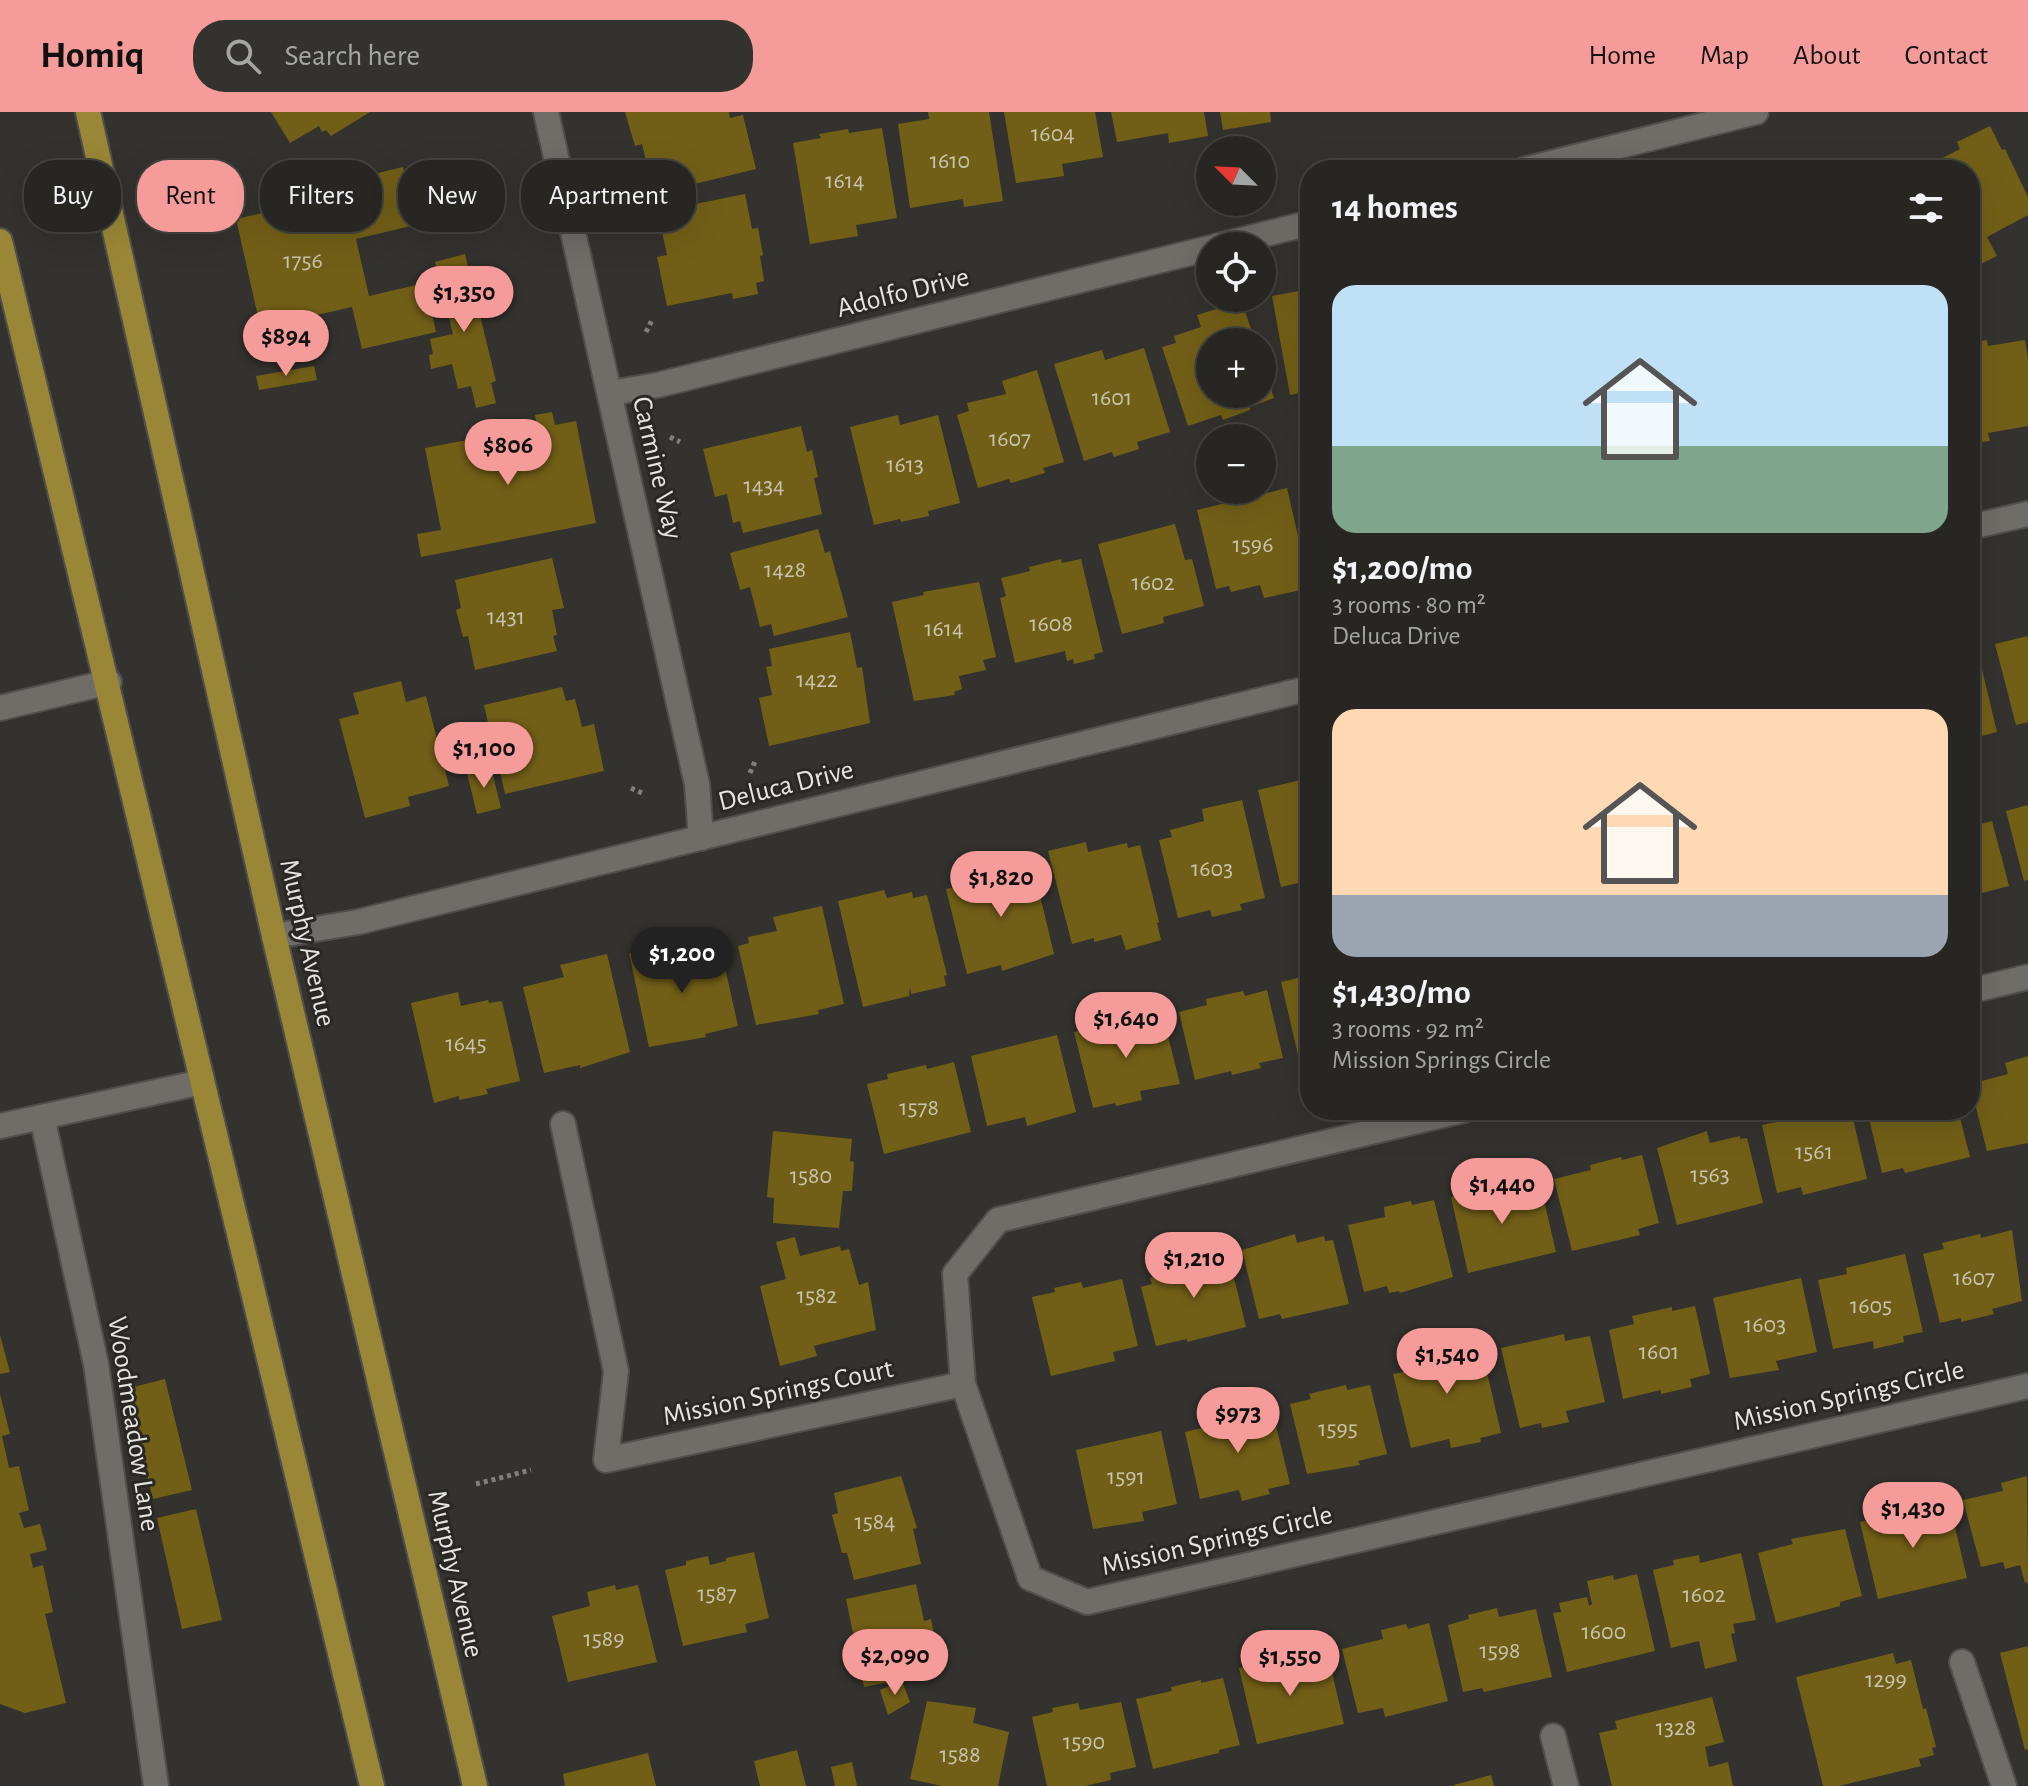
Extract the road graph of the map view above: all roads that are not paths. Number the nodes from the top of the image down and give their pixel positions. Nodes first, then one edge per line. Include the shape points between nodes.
1 (88, 112) edge
2 (546, 112) edge
3 (1756, 112) edge
4 (1563, 160) edge
5 (1300, 225) edge
6 (1274, 232) edge
7 (0, 241) edge
8 (1196, 251) edge
9 (610, 393) junction
10 (2028, 514) edge
11 (1980, 525) edge
12 (109, 682) junction
13 (1300, 690) edge
14 (0, 708) edge
15 (701, 838) junction
16 (274, 936) junction
17 (2028, 977) edge
18 (1980, 989) edge
19 (202, 1082) junction
20 (42, 1117) junction
21 (1422, 1120) edge
22 (563, 1124) dead end
23 (0, 1126) edge
24 (963, 1384) junction
25 (2028, 1386) edge
26 (1962, 1662) dead end
27 (1553, 1736) dead end
28 (156, 1786) edge
29 (372, 1786) edge
30 (475, 1786) edge
31 (1566, 1786) edge
32 (2004, 1786) edge

1 - 16 main road, Murphy Avenue
2 - 9 street, Carmine Way
3 - 4 street
5 - 6 street
7 - 12 main road
8 - 9 street, Adolfo Drive
9 - 15 street, Carmine Way via 697,784
10 - 11 street
12 - 14 street
12 - 19 main road
13 - 15 street, Deluca Drive
15 - 16 street, Deluca Drive via 358,922
16 - 30 main road, Murphy Avenue
17 - 18 street
19 - 20 street
19 - 29 main road
20 - 23 street
20 - 28 street, Woodmeadow Lane via 96,1364
21 - 24 street, Mission Springs Circle via 998,1220 955,1274
22 - 24 street, Mission Springs Court via 616,1371 606,1460
24 - 25 street, Mission Springs Circle via 1030,1578 1087,1602
26 - 32 street
27 - 31 street

